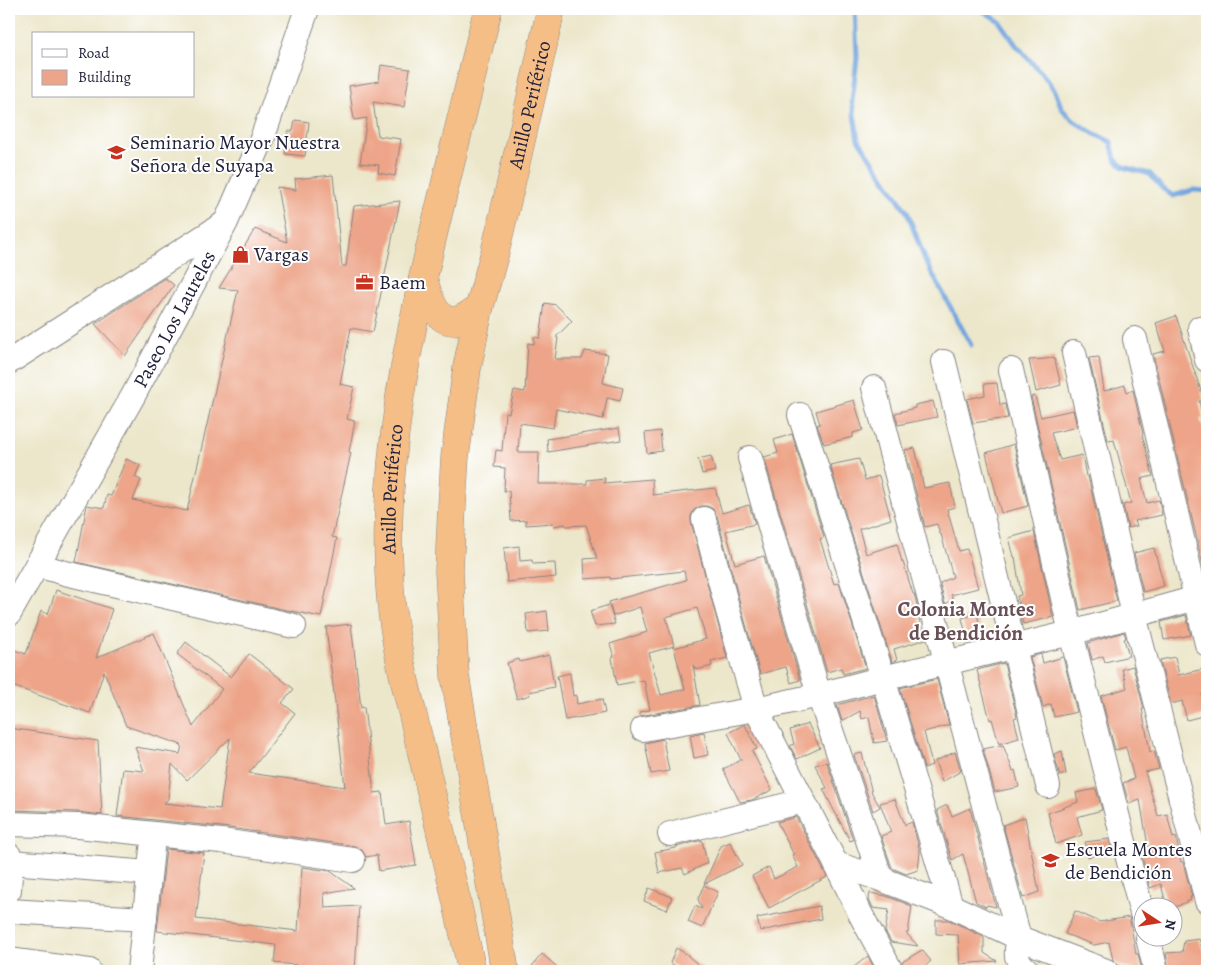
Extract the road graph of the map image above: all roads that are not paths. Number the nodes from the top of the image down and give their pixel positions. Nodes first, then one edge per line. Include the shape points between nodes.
1 (307, 9) edge
2 (488, 9) edge
3 (551, 9) edge
4 (226, 222) junction
5 (423, 278) junction
6 (479, 309) junction
7 (1200, 328) dead end
8 (1135, 339) dead end
9 (1074, 353) dead end
10 (1207, 360) edge
11 (9, 362) edge
12 (944, 362) dead end
13 (1011, 370) dead end
14 (874, 388) dead end
15 (800, 415) dead end
16 (750, 458) dead end
17 (704, 519) dead end
18 (37, 565) junction
19 (1202, 596) edge
20 (9, 614) edge
21 (1134, 615) junction
22 (294, 626) dead end
23 (1072, 633) junction
24 (1207, 644) edge
25 (1013, 647) junction
26 (946, 663) junction
27 (883, 678) junction
28 (819, 696) junction
29 (756, 709) junction
30 (643, 729) dead end
31 (1048, 786) dead end
32 (803, 801) junction
33 (9, 824) edge
34 (670, 834) dead end
35 (152, 848) dead end
36 (10, 858) edge
37 (353, 860) dead end
38 (836, 864) junction
39 (149, 873) junction
40 (881, 879) junction
41 (9, 890) edge
42 (1138, 898) edge
43 (1207, 901) edge
44 (951, 906) junction
45 (9, 910) edge
46 (145, 920) junction
47 (1019, 938) junction
48 (1150, 948) edge
49 (9, 960) edge
50 (89, 971) edge
51 (139, 971) edge
52 (472, 971) edge
53 (505, 971) edge
54 (891, 971) edge
55 (1028, 971) edge
56 (1106, 971) edge
57 (1156, 971) edge

1 - 4 street, Paseo Los Laureles via 262,139
2 - 5 highway, Anillo Periférico
3 - 6 highway, Anillo Periférico
4 - 11 street
4 - 18 street, Paseo Los Laureles via 133,396
5 - 6 highway via 431,304 444,319 455,321
5 - 52 highway, Anillo Periférico via 401,384 393,448 388,529 391,600 397,647
6 - 53 highway, Anillo Periférico via 466,368 456,447 449,571 455,676
7 - 10 street
8 - 19 street
9 - 21 street
12 - 25 street
13 - 23 street
14 - 26 street
15 - 27 street
16 - 28 street
17 - 29 street
18 - 20 street, Paseo Los Laureles
18 - 22 street
19 - 21 street
19 - 24 street
21 - 23 street
21 - 43 street
23 - 25 street
23 - 42 street
25 - 26 street
25 - 31 street
26 - 27 street
26 - 47 street
27 - 28 street
27 - 44 street
28 - 29 street
28 - 40 street
29 - 30 street
29 - 32 street
32 - 34 street
32 - 38 street
33 - 37 street via 78,826
35 - 39 street
36 - 39 street
36 - 41 street
38 - 40 street
38 - 54 street
39 - 46 street
40 - 44 street
44 - 47 street
45 - 46 street
46 - 51 street
47 - 55 street via 1017,959
47 - 56 street
48 - 57 street
49 - 50 street

